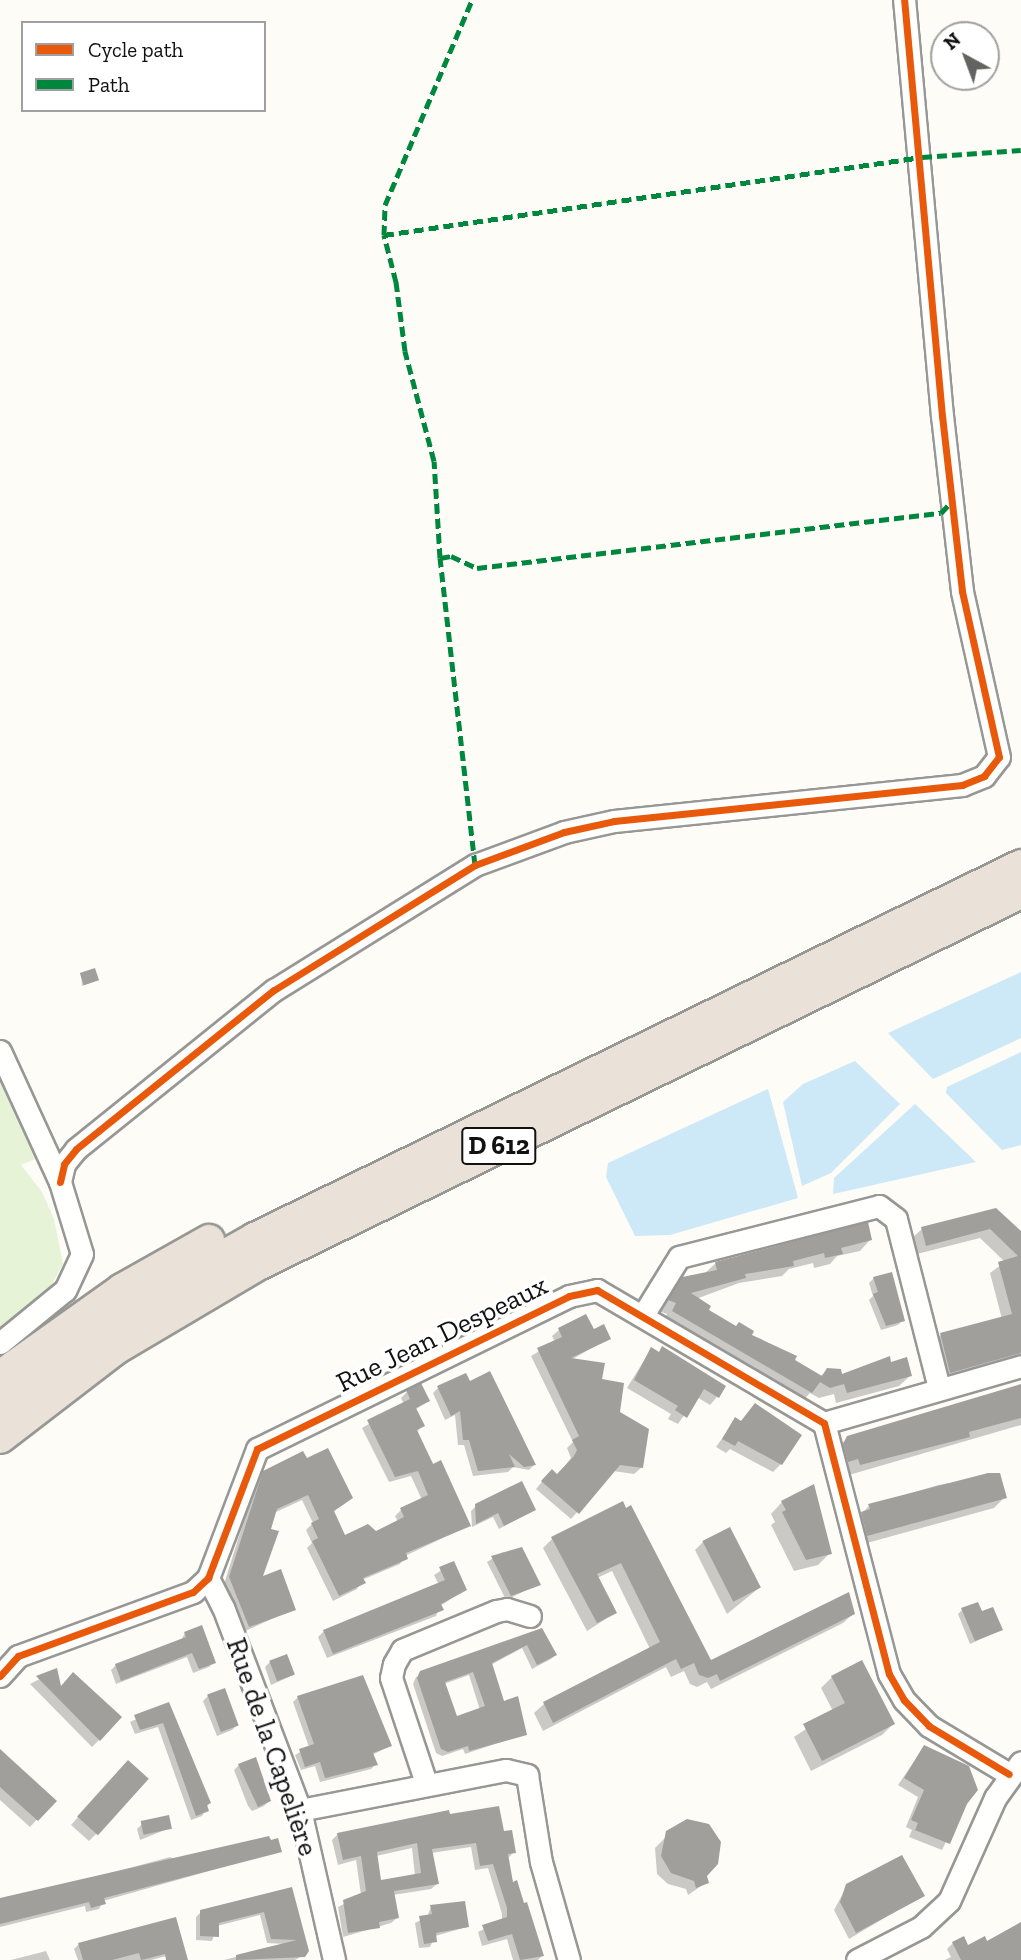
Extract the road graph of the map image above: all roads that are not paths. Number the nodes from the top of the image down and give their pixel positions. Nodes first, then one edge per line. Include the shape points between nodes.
1 (904, 0) edge
2 (1021, 865) edge
3 (1021, 893) edge
4 (0, 1051) edge
5 (522, 1108) junction
6 (60, 1182) junction
7 (643, 1315) junction
8 (0, 1343) edge
9 (1021, 1366) edge
10 (0, 1377) edge
11 (939, 1388) junction
12 (0, 1404) edge
13 (824, 1423) junction
14 (0, 1438) edge
15 (208, 1578) junction
16 (530, 1616) dead end
17 (0, 1676) edge
18 (1015, 1768) edge
19 (426, 1783) junction
20 (300, 1810) junction
21 (334, 1960) edge
22 (569, 1960) edge
23 (858, 1960) edge

1 - 6 street via 962,591 999,757 984,776 962,785 614,821 564,832 475,866 274,990 83,1143 64,1164
2 - 5 highway, D 612
3 - 14 highway, D 612 via 258,1265 116,1349
4 - 6 street
5 - 10 highway via 455,1126 200,1244 77,1319
5 - 12 highway, D 612 via 193,1272 83,1340
6 - 8 street via 82,1254 75,1274 65,1290
7 - 11 street via 679,1257 879,1206 896,1219
7 - 13 street, Rue Jean Despeaux
7 - 15 street, Rue Jean Despeaux via 597,1290 581,1291 257,1449
9 - 11 street
11 - 13 street
13 - 18 street via 889,1674 904,1700 929,1726
15 - 17 street via 193,1592 18,1656
15 - 20 street, Rue de la Capelière
16 - 19 street via 507,1609 496,1611 402,1650 391,1678
18 - 23 street via 949,1901 920,1927
19 - 20 street
19 - 22 street via 506,1770 527,1775 541,1862
20 - 21 street, Rue de la Capelière

